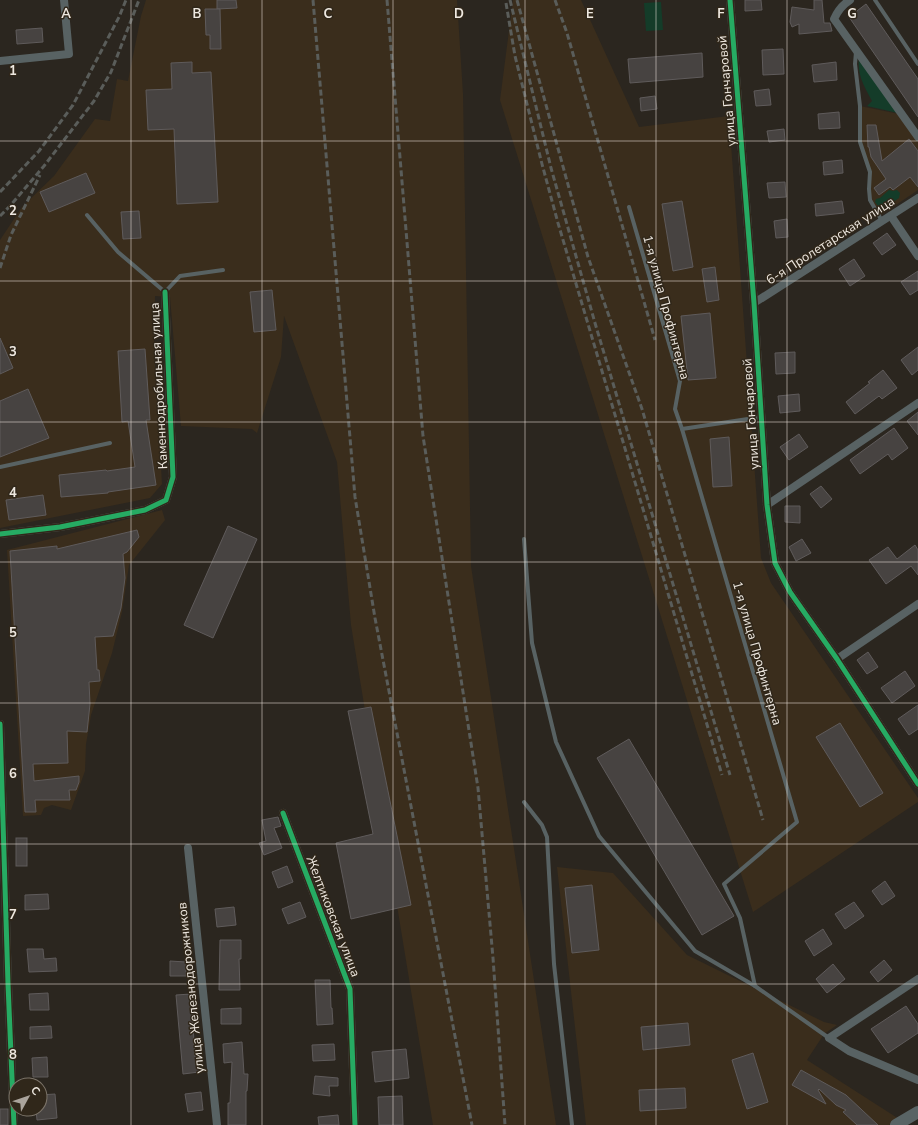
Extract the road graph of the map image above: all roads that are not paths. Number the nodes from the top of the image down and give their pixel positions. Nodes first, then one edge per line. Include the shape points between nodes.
1 (64, 0) edge
2 (730, 0) edge
3 (850, 0) edge
4 (875, 0) edge
5 (857, 49) junction
6 (0, 61) edge
7 (918, 64) edge
8 (917, 133) edge
9 (918, 198) edge
10 (629, 207) dead end
11 (87, 215) dead end
12 (891, 216) junction
13 (882, 221) junction
14 (918, 256) edge
15 (223, 270) dead end
16 (165, 292) junction
17 (754, 303) junction
18 (918, 403) edge
19 (761, 417) junction
20 (682, 429) junction
21 (110, 443) dead end
22 (0, 467) edge
23 (767, 504) junction
24 (0, 534) edge
25 (524, 539) dead end
26 (918, 604) edge
27 (837, 660) junction
28 (0, 724) edge
29 (918, 784) edge
30 (524, 802) dead end
31 (283, 813) dead end
32 (188, 848) dead end
33 (918, 979) edge
34 (755, 986) junction
35 (829, 1038) junction
36 (918, 1080) edge
37 (918, 1112) edge
38 (14, 1125) edge
39 (217, 1125) edge
40 (355, 1125) edge
41 (572, 1125) edge
42 (896, 1125) edge

1 - 6 street via 69,54
2 - 17 street, улица Гончаровой
3 - 5 street via 842,5 834,19
4 - 7 lane
5 - 8 street
5 - 13 lane via 855,64 860,106 860,142 870,172 870,200
9 - 12 street, 6-я Пролетарская улица
10 - 20 lane, 1-я улица Профинтерна via 680,381 675,409
11 - 16 lane via 118,252
12 - 13 street, 6-я Пролетарская улица
12 - 14 street
13 - 17 street, 6-я Пролетарская улица
15 - 16 lane via 180,276
16 - 24 street, Каменнодробильная улица via 173,477 166,500 146,510 60,527
17 - 19 street, улица Гончаровой
18 - 23 street
19 - 20 lane
19 - 23 street, улица Гончаровой
20 - 34 lane, 1-я улица Профинтерна via 797,822 724,884 740,918
21 - 22 lane
23 - 27 street, улица Гончаровой via 775,563 790,592
25 - 34 lane via 532,643 556,742 598,836 695,951
26 - 27 street
27 - 29 street, улица Гончаровой
28 - 38 street
30 - 41 lane via 542,825 547,836 554,964
31 - 40 street, Желтиковская улица via 350,989
32 - 39 street, улица Железнодорожников
33 - 35 street
34 - 35 lane
35 - 36 street via 849,1051
37 - 42 main road

